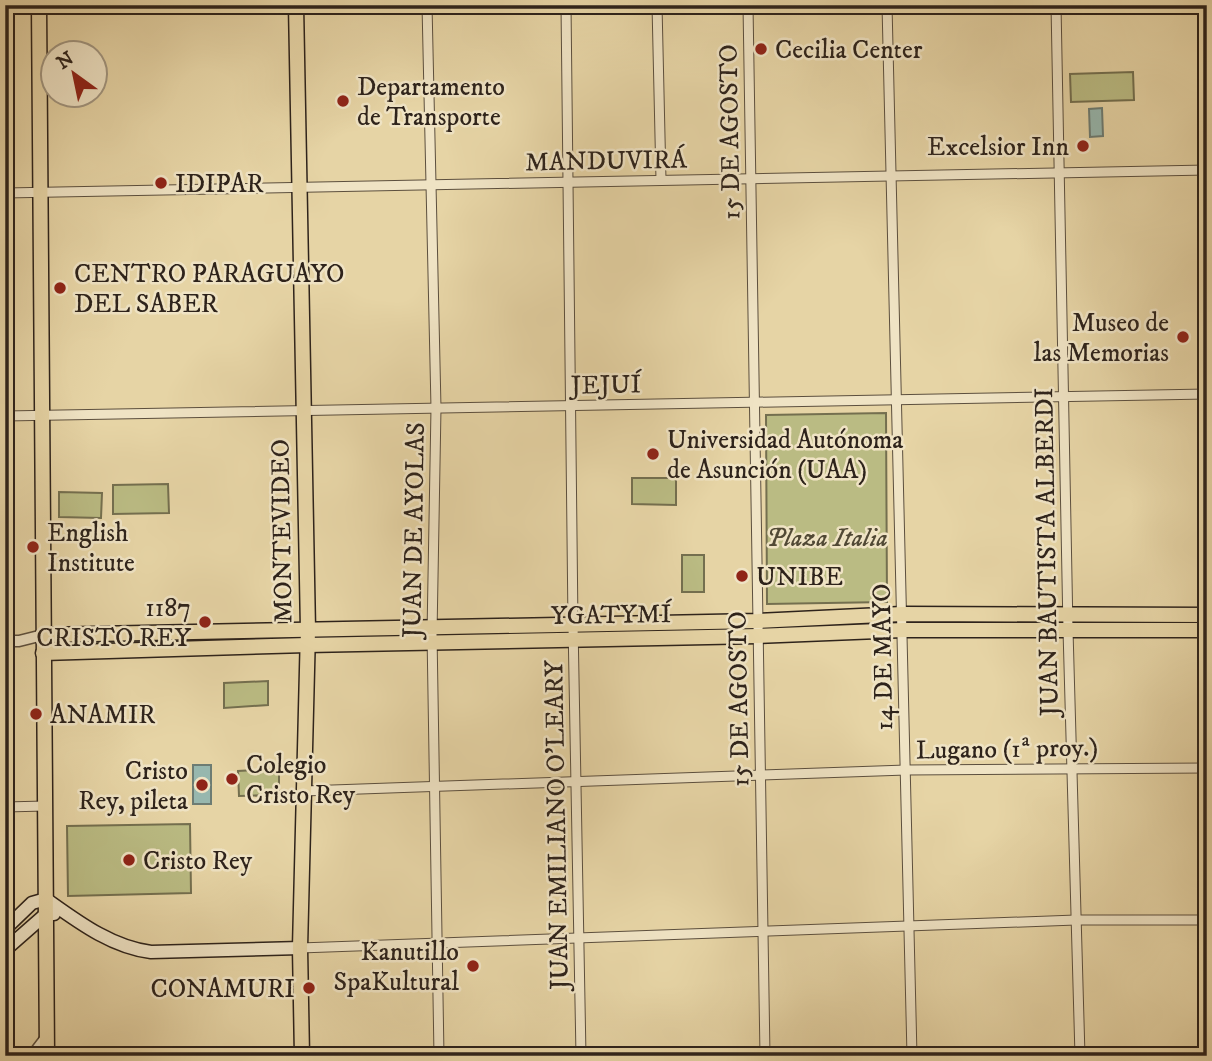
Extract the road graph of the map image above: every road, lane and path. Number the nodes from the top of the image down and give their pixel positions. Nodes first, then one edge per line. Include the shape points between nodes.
1 (39, 5) edge
2 (296, 5) edge
3 (427, 5) edge
4 (566, 5) edge
5 (657, 5) edge
6 (748, 5) edge
7 (887, 5) edge
8 (1056, 5) edge
9 (1207, 170) edge
10 (1059, 173) junction
11 (892, 176) junction
12 (750, 179) junction
13 (662, 180) junction
14 (568, 182) junction
15 (431, 185) junction
16 (299, 187) junction
17 (40, 192) junction
18 (5, 193) edge
19 (1207, 394) edge
20 (1063, 396) junction
21 (897, 400) junction
22 (754, 402) junction
23 (571, 405) junction
24 (436, 408) junction
25 (303, 410) junction
26 (41, 415) junction
27 (5, 416) edge
28 (902, 614) junction
29 (1067, 614) junction
30 (1207, 615) edge
31 (758, 628) junction
32 (903, 629) junction
33 (1068, 629) junction
34 (1207, 630) edge
35 (573, 632) junction
36 (43, 635) junction
37 (432, 635) junction
38 (308, 637) junction
39 (5, 641) edge
40 (19, 641) junction
41 (43, 653) junction
42 (1073, 767) junction
43 (1207, 768) edge
44 (906, 770) junction
45 (760, 775) junction
46 (576, 782) junction
47 (434, 786) junction
48 (304, 791) junction
49 (45, 806) junction
50 (5, 807) edge
51 (46, 906) junction
52 (1076, 920) junction
53 (1207, 920) edge
54 (909, 926) junction
55 (5, 929) edge
56 (762, 932) junction
57 (579, 938) junction
58 (437, 943) junction
59 (300, 948) junction
60 (5, 950) edge
61 (48, 1035) junction
62 (32, 1056) edge
63 (47, 1056) edge
64 (302, 1056) edge
65 (439, 1056) edge
66 (581, 1056) edge
67 (765, 1056) edge
68 (912, 1056) edge
69 (1080, 1056) edge

1 - 17 main road
2 - 16 main road, MONTEVIDEO
3 - 15 street, JUAN DE AYOLAS
4 - 14 street, JUAN EMILIANO O'LEARY
5 - 13 street
6 - 12 street, 15 DE AGOSTO
7 - 11 street, 14 DE MAYO
8 - 10 street, JUAN BAUTISTA ALBERDI
9 - 10 street, MANDUVIRÁ
10 - 11 street, MANDUVIRÁ
10 - 20 street, JUAN BAUTISTA ALBERDI
11 - 12 street, MANDUVIRÁ
11 - 21 street, 14 DE MAYO
12 - 13 street, MANDUVIRÁ
12 - 22 street, 15 DE AGOSTO
13 - 14 street, MANDUVIRÁ
14 - 15 street, MANDUVIRÁ
14 - 23 street, JUAN EMILIANO O'LEARY
15 - 16 street, MANDUVIRÁ
15 - 24 street, JUAN DE AYOLAS
16 - 17 street, MANDUVIRÁ
16 - 25 main road, MONTEVIDEO
17 - 18 street, MANDUVIRÁ
17 - 26 main road
19 - 20 street, JEJUÍ
20 - 21 street, JEJUÍ
20 - 29 street, JUAN BAUTISTA ALBERDI
21 - 22 street, JEJUÍ
21 - 28 street, 14 DE MAYO
22 - 23 street, JEJUÍ
22 - 31 street, 15 DE AGOSTO
23 - 24 street, JEJUÍ
23 - 35 street, JUAN EMILIANO O'LEARY
24 - 25 street, JEJUÍ
24 - 37 street, JUAN DE AYOLAS
25 - 26 street, JEJUÍ
25 - 38 main road, MONTEVIDEO
26 - 27 street, JEJUÍ
26 - 36 main road
28 - 29 main road, YGATYMÍ
28 - 31 main road, YGATYMÍ
28 - 32 street, 14 DE MAYO
29 - 30 main road, YGATYMÍ
29 - 33 street, JUAN BAUTISTA ALBERDI
31 - 32 main road, YGATYMÍ
31 - 35 main road, YGATYMÍ
31 - 45 street, 15 DE AGOSTO
32 - 33 main road, YGATYMÍ
32 - 44 street, 14 DE MAYO
33 - 34 main road, YGATYMÍ
33 - 42 street, JUAN BAUTISTA ALBERDI
35 - 37 main road, YGATYMÍ
35 - 46 street, JUAN EMILIANO O'LEARY
36 - 38 main road, YGATYMÍ
36 - 40 street, YGATYMÍ
36 - 41 main road
37 - 38 main road, YGATYMÍ
37 - 47 street, JUAN DE AYOLAS
38 - 41 main road, YGATYMÍ
38 - 48 main road, MONTEVIDEO
39 - 40 street, YGATYMÍ
40 - 41 street, YGATYMÍ
41 - 49 main road
42 - 43 street, Lugano (1ª proy.)
42 - 44 street, Lugano (1ª proy.)
42 - 52 street, JUAN BAUTISTA ALBERDI
44 - 45 street, Lugano (1ª proy.)
44 - 54 street, 14 DE MAYO
45 - 46 street, Lugano (1ª proy.)
45 - 56 street, 15 DE AGOSTO
46 - 47 street, Lugano (1ª proy.)
46 - 57 street, JUAN EMILIANO O'LEARY
47 - 48 street, Lugano (1ª proy.)
47 - 58 street, JUAN DE AYOLAS
48 - 59 main road, MONTEVIDEO
49 - 50 street
49 - 51 main road
51 - 55 main road via 32,903
51 - 59 main road via 131,949
51 - 60 main road
51 - 61 main road
52 - 53 street
52 - 54 street
52 - 69 street, JUAN BAUTISTA ALBERDI
54 - 56 street
54 - 68 street, 14 DE MAYO
56 - 57 street
56 - 67 street, 15 DE AGOSTO
57 - 58 street
57 - 66 street, JUAN EMILIANO O'LEARY
58 - 59 street
58 - 65 street, JUAN DE AYOLAS
59 - 64 main road, MONTEVIDEO
61 - 62 street
61 - 63 main road

